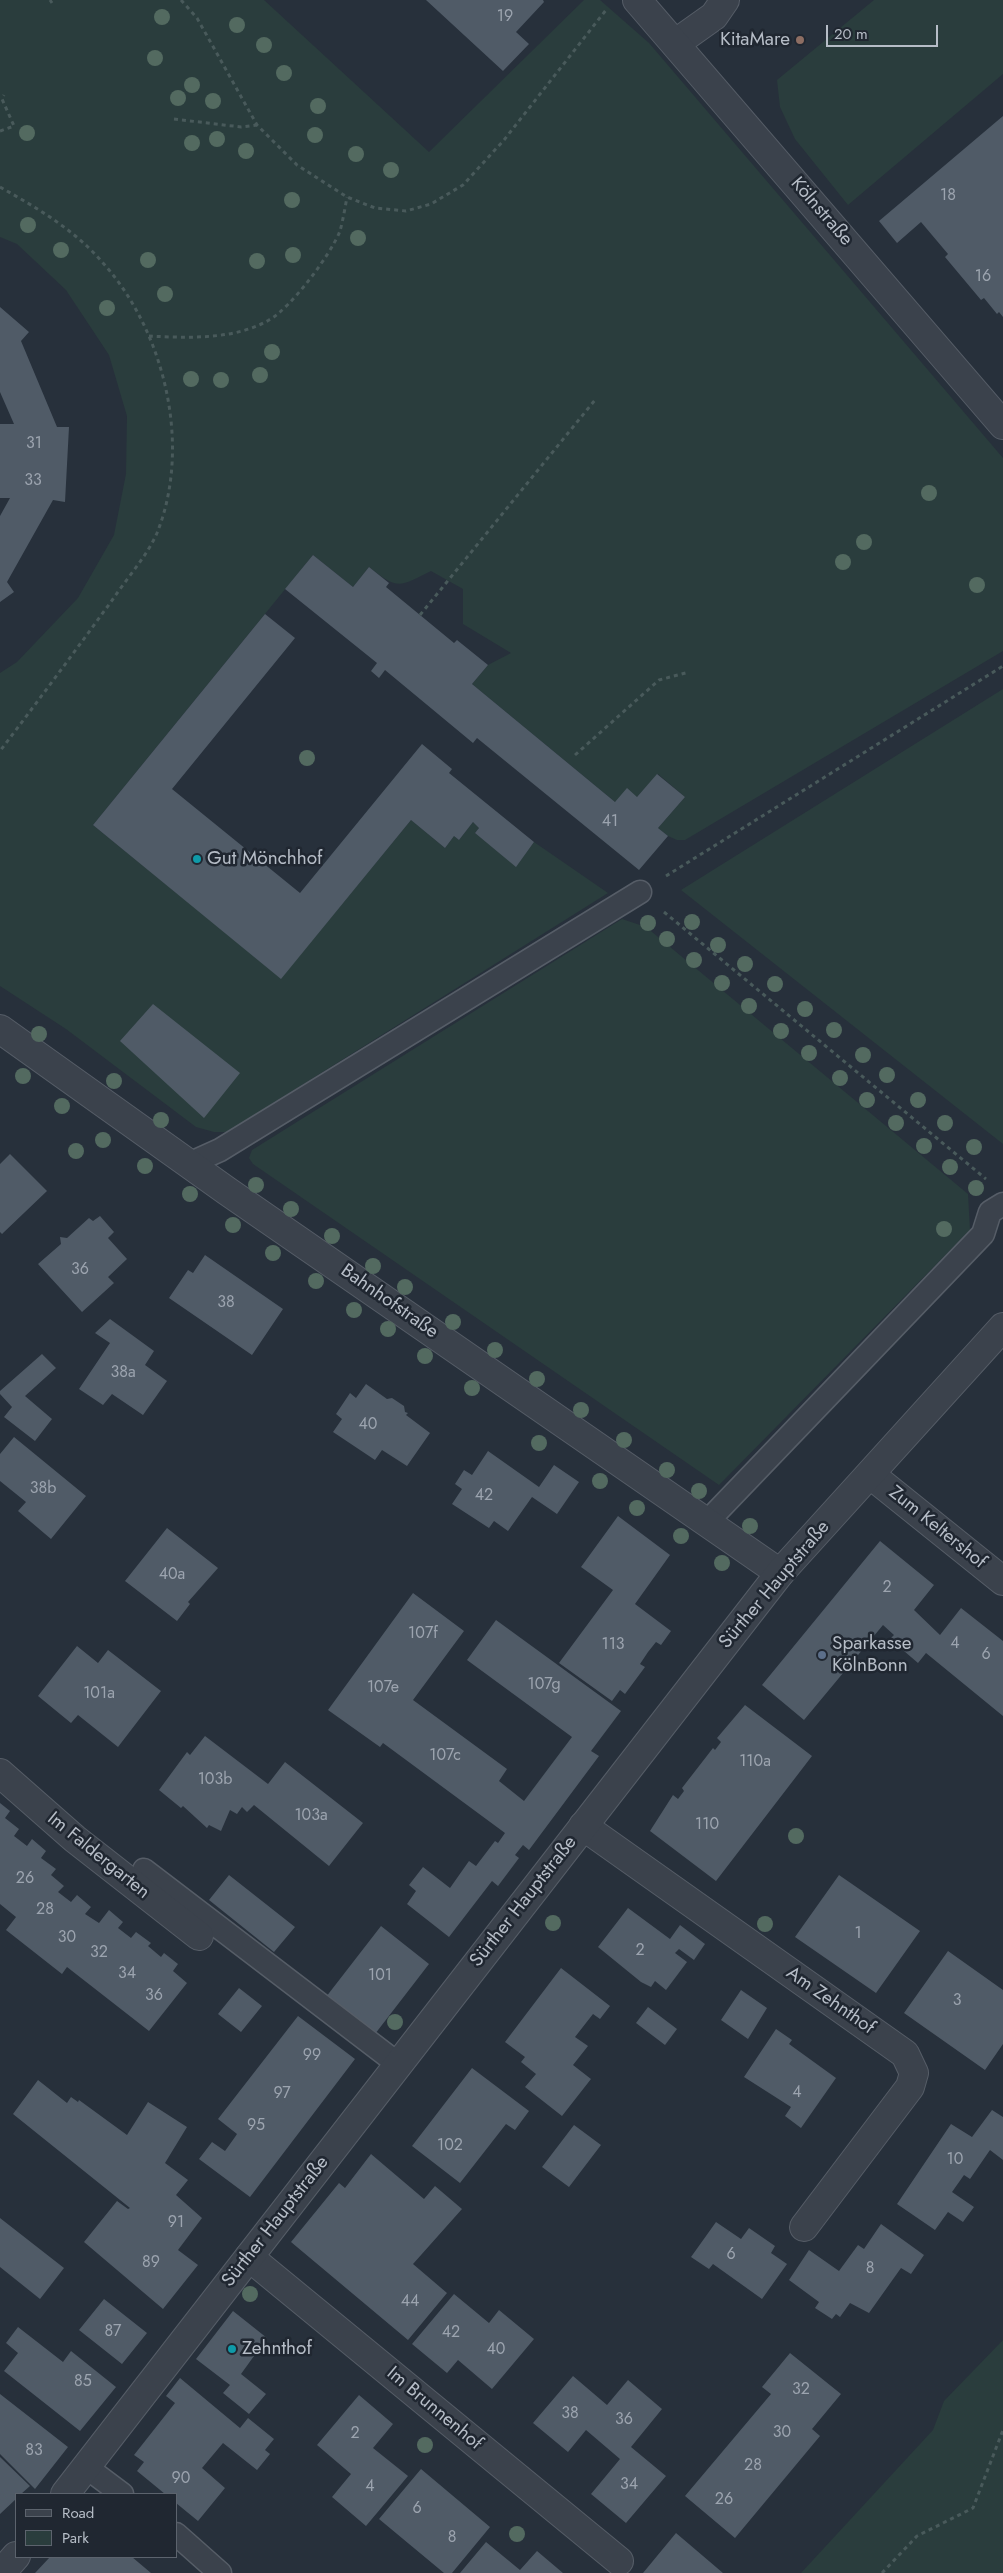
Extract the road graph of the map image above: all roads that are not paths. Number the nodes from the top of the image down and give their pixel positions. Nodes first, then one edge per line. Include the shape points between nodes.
1 (637, 0) edge
2 (725, 0) edge
3 (676, 43) junction
4 (1003, 426) edge
5 (640, 892) road end
6 (0, 1029) edge
7 (189, 1164) junction
8 (1003, 1204) edge
9 (1003, 1327) edge
10 (870, 1475) junction
11 (706, 1523) junction
12 (780, 1573) junction
13 (1003, 1581) edge
14 (0, 1773) edge
15 (583, 1826) junction
16 (144, 1870) dead end
17 (199, 1936) dead end
18 (398, 2064) junction
19 (804, 2227) dead end
20 (249, 2257) junction
21 (86, 2467) junction
22 (66, 2493) edge
23 (121, 2493) edge
24 (178, 2536) edge
25 (15, 2557) edge
26 (619, 2561) dead end
27 (1, 2573) edge
28 (220, 2573) edge

1 - 3 street, Kölnstraße
2 - 3 street via 714,16
3 - 4 street, Kölnstraße
5 - 7 lane via 228,1145
6 - 7 street, Bahnhofstraße
7 - 11 street, Bahnhofstraße
8 - 11 lane via 990,1212 982,1234
9 - 10 street, Sürther Hauptstraße
10 - 12 street, Sürther Hauptstraße
10 - 13 street, Zum Keltershof
11 - 12 street, Bahnhofstraße
12 - 15 street, Sürther Hauptstraße
14 - 17 street, Im Faldergarten via 75,1839
15 - 18 street, Sürther Hauptstraße
15 - 19 street, Am Zehnthof via 906,2054 914,2073 910,2087
16 - 18 lane
18 - 20 street, Sürther Hauptstraße
20 - 21 street, Sürther Hauptstraße
20 - 26 street, Im Brunnenhof
21 - 22 street, Sürther Hauptstraße
21 - 23 lane
24 - 28 lane
25 - 27 street

